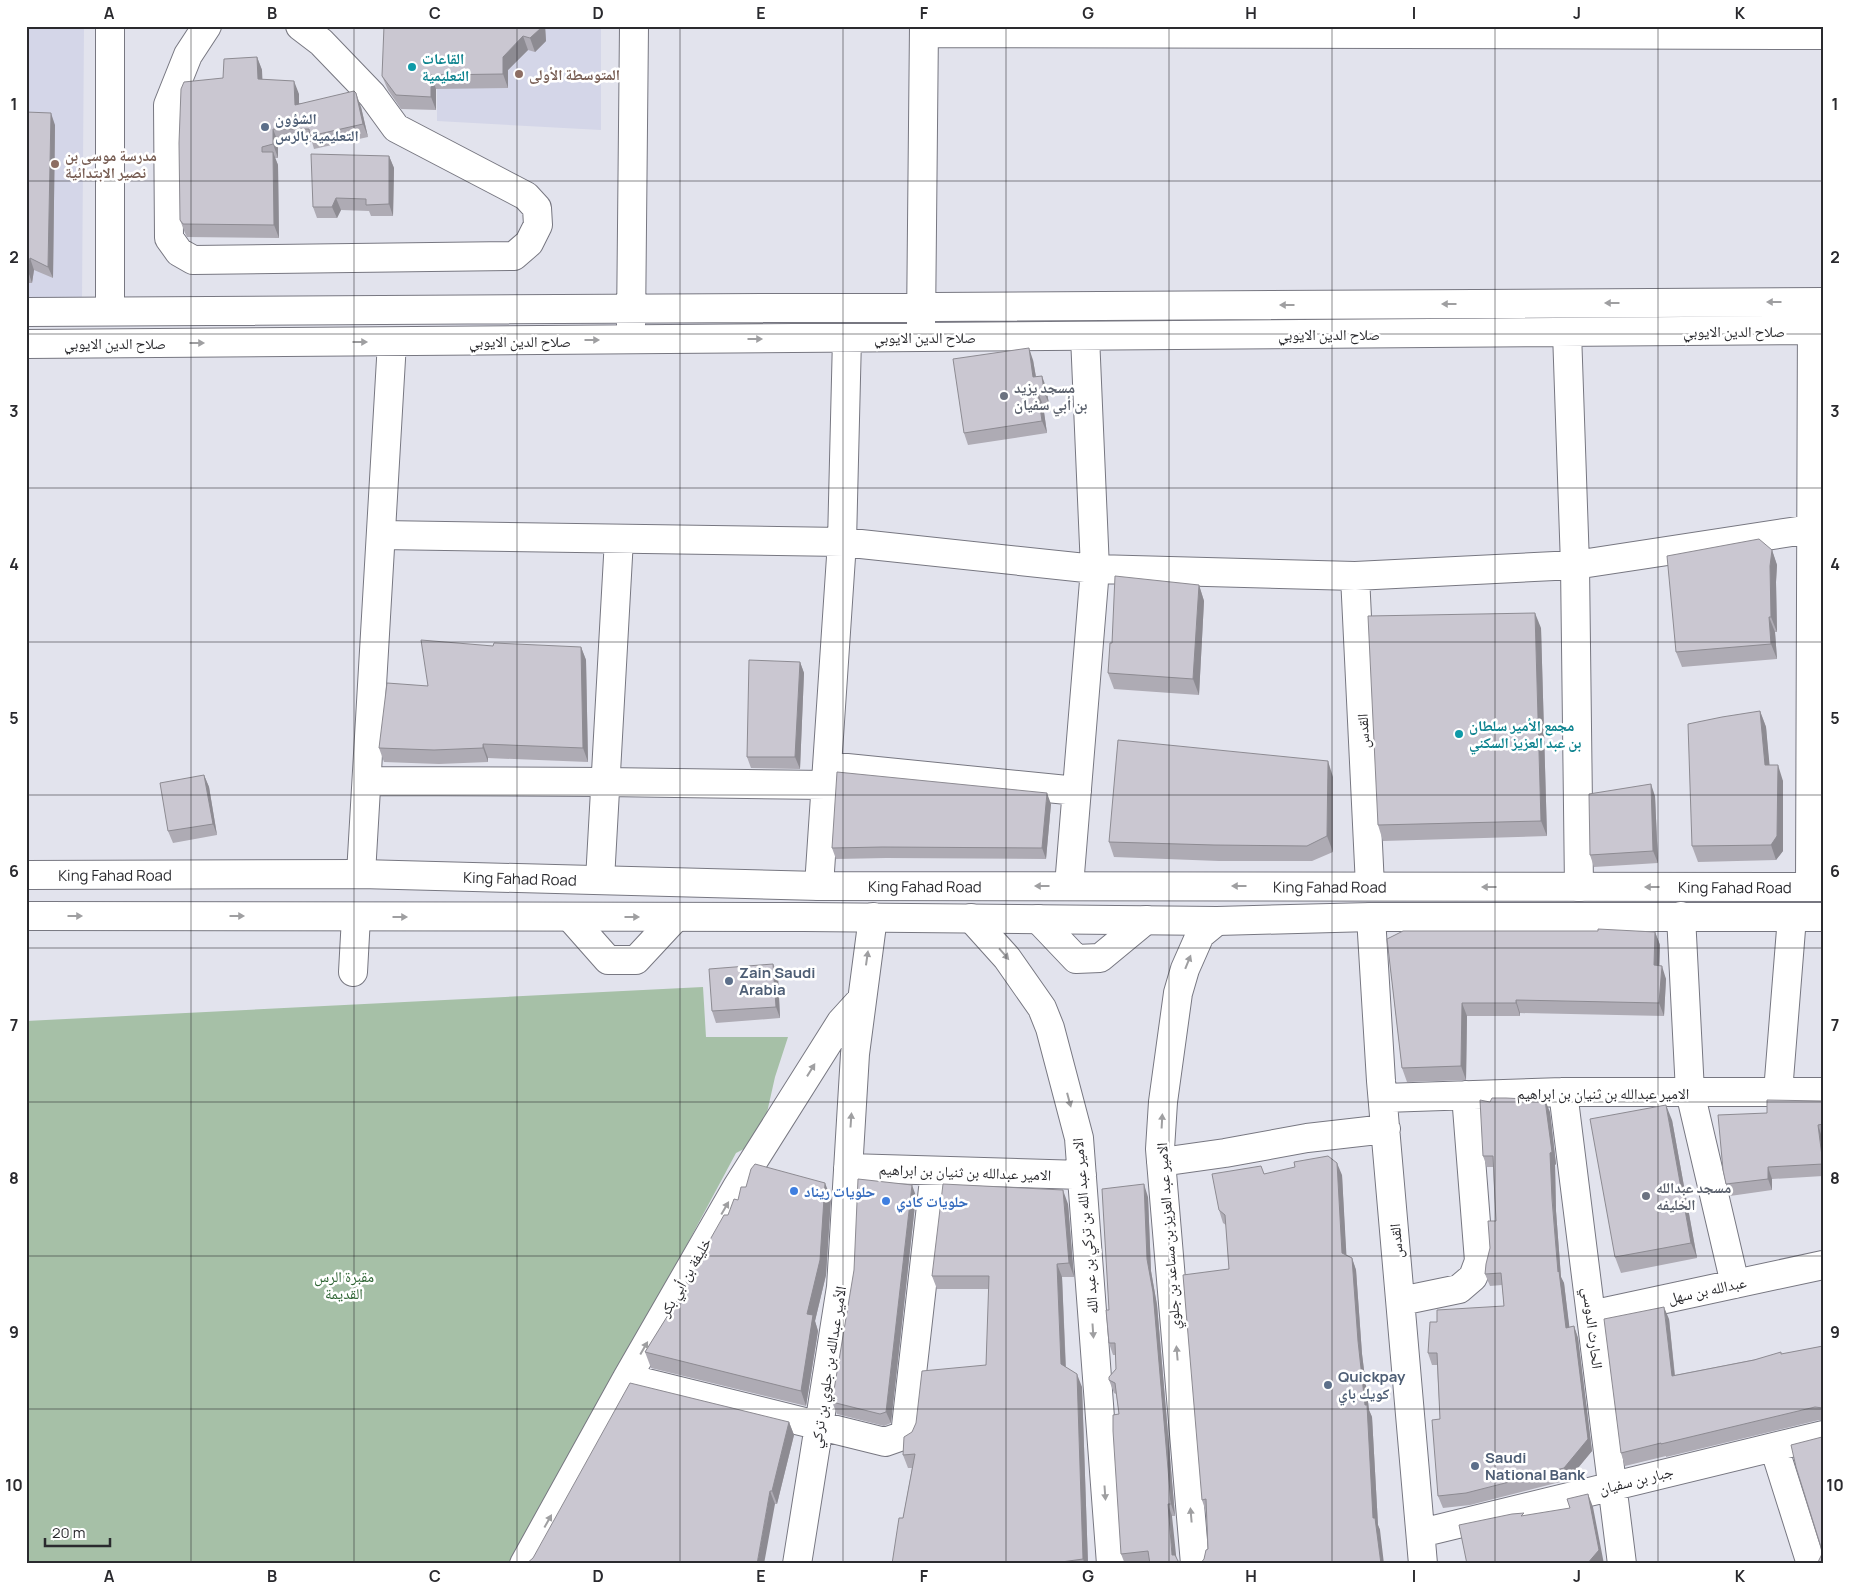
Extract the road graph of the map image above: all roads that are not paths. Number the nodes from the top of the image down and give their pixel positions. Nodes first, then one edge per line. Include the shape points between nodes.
1 (110, 26) edge
2 (207, 26) edge
3 (300, 26) edge
4 (634, 26) edge
5 (924, 29) edge
6 (1398, 30) edge
7 (1566, 30) edge
8 (1823, 35) edge
9 (1817, 302) edge
10 (921, 307) junction
11 (631, 308) junction
12 (26, 312) edge
13 (110, 312) junction
14 (1818, 330) edge
15 (1567, 332) junction
16 (1085, 336) junction
17 (921, 337) junction
18 (848, 338) junction
19 (631, 340) junction
20 (392, 342) junction
21 (26, 344) edge
22 (1811, 529) junction
23 (381, 535) junction
24 (619, 539) junction
25 (842, 542) junction
26 (1575, 565) junction
27 (1096, 570) junction
28 (1355, 576) junction
29 (1817, 695) edge
30 (826, 776) junction
31 (366, 781) junction
32 (605, 782) junction
33 (1077, 791) junction
34 (361, 874) junction
35 (26, 875) edge
36 (603, 880) junction
37 (819, 886) junction
38 (1069, 886) junction
39 (1370, 886) junction
40 (1579, 887) junction
41 (1817, 887) edge
42 (26, 916) edge
43 (356, 916) junction
44 (1681, 916) junction
45 (570, 917) junction
46 (605, 917) junction
47 (676, 917) junction
48 (872, 917) junction
49 (1372, 917) junction
50 (1792, 917) junction
51 (1823, 917) edge
52 (971, 918) junction
53 (1038, 919) junction
54 (1146, 920) junction
55 (1217, 921) junction
56 (352, 972) dead end
57 (861, 1000) junction
58 (1563, 1092) junction
59 (1690, 1092) junction
60 (1778, 1092) junction
61 (1823, 1092) edge
62 (1466, 1095) junction
63 (1384, 1098) junction
64 (1386, 1128) junction
65 (1161, 1162) junction
66 (848, 1168) junction
67 (935, 1171) junction
68 (1082, 1176) junction
69 (1823, 1265) edge
70 (1735, 1284) junction
71 (1401, 1301) junction
72 (1591, 1315) junction
73 (627, 1378) junction
74 (818, 1425) junction
75 (1823, 1435) edge
76 (1774, 1447) junction
77 (1613, 1485) junction
78 (1421, 1533) junction
79 (524, 1564) edge
80 (797, 1564) edge
81 (1110, 1564) edge
82 (1195, 1564) edge
83 (1423, 1564) edge
84 (1622, 1564) edge
85 (1811, 1564) edge

1 - 13 street
2 - 3 street via 188,55 168,105 169,238 179,252 193,260 514,256 529,243 538,225 537,208 526,196 396,128 372,95 321,42
4 - 11 street
5 - 6 street
5 - 10 street
6 - 7 street
7 - 8 street
9 -> 10 street, صلاح الدين الايوبي
9 - 14 street
10 - 11 street, صلاح الدين الايوبي
10 - 17 street
11 - 13 street, صلاح الدين الايوبي
11 - 19 street
12 - 13 street, صلاح الدين الايوبي
14 - 15 street, صلاح الدين الايوبي
14 - 22 street
15 - 16 street, صلاح الدين الايوبي
15 - 26 street
16 - 17 street, صلاح الدين الايوبي
16 - 27 street
17 - 18 street, صلاح الدين الايوبي
19 -> 18 street, صلاح الدين الايوبي
18 - 25 street
20 -> 19 street, صلاح الدين الايوبي
21 -> 20 street, صلاح الدين الايوبي
20 - 23 street
22 - 26 street
22 - 29 street
23 - 24 street
23 - 31 street
24 - 25 street
24 - 32 street
25 - 27 street
25 - 30 street
26 - 28 street
26 - 40 street
27 - 28 street
27 - 33 street
28 - 39 street, القدس
29 - 41 street
30 - 32 street
30 - 33 street
30 - 37 street
31 - 32 street
31 - 34 street
32 - 36 street
33 - 38 street
34 - 35 street, King Fahad Road
34 - 36 street, King Fahad Road
36 - 37 street, King Fahad Road
36 - 46 street
38 -> 37 street, King Fahad Road
39 -> 38 street, King Fahad Road
40 -> 39 street, King Fahad Road
41 -> 40 street, King Fahad Road
42 -> 43 street, King Fahad Road
43 -> 45 street, King Fahad Road
43 - 56 street
44 - 49 street, King Fahad Road
44 - 50 street, King Fahad Road
44 - 59 street
45 - 46 street, King Fahad Road
45 - 47 street via 608,960 636,960
46 -> 47 street, King Fahad Road
47 - 48 street, King Fahad Road
48 - 52 street, King Fahad Road
57 -> 48 street
49 - 55 street, King Fahad Road
49 - 63 street, القدس
50 - 51 street, King Fahad Road
50 - 60 street
52 - 53 street, King Fahad Road
52 -> 68 street, الامير عبد الله بن تركي بن عبد الله via 1007,958 1042,1008 1079,1138
53 - 54 street, King Fahad Road
53 - 54 street via 1076,959 1100,958
54 - 55 street, King Fahad Road
65 -> 55 street, الامير عبد العزيز بن مساعد بن جلوي via 1163,1102 1178,993 1200,935
66 -> 57 street
73 -> 57 street, خليفة بن أبي بكر via 737,1187 841,1022
58 - 59 street, الامير عبدالله بن ثنيان بن ابراهيم
58 - 62 street, الامير عبدالله بن ثنيان بن ابراهيم
58 - 72 street, الحارث الدوسي
59 - 60 street, الامير عبدالله بن ثنيان بن ابراهيم
59 - 70 street
60 - 61 street, الامير عبدالله بن ثنيان بن ابراهيم
62 - 63 street, الامير عبدالله بن ثنيان بن ابراهيم
62 - 71 street via 1480,1261 1473,1277 1459,1289
63 - 64 street, القدس
64 - 65 street
64 - 71 street, القدس
82 -> 65 street, الامير عبد العزيز بن مساعد بن جلوي
66 - 67 street, الامير عبدالله بن ثنيان بن ابراهيم
66 - 74 street, الأمير عبدالله بن جلوي بن تركي via 841,1287
67 - 68 street, الامير عبدالله بن ثنيان بن ابراهيم
67 - 74 street via 905,1435 885,1442
68 -> 81 street, الامير عبد الله بن تركي بن عبد الله
69 - 70 street, عبدالله بن سهل
70 - 72 street, عبدالله بن سهل
71 - 78 street, القدس
72 - 77 street, الحارث الدوسي
73 - 74 street
79 -> 73 street, خليفة بن أبي بكر
74 - 80 street, الأمير عبدالله بن جلوي بن تركي
75 - 76 street, جبار بن سفيان
76 - 77 street, جبار بن سفيان
76 - 85 street
77 - 78 street, جبار بن سفيان
77 - 84 street, الحارث الدوسي
78 - 83 street, القدس

